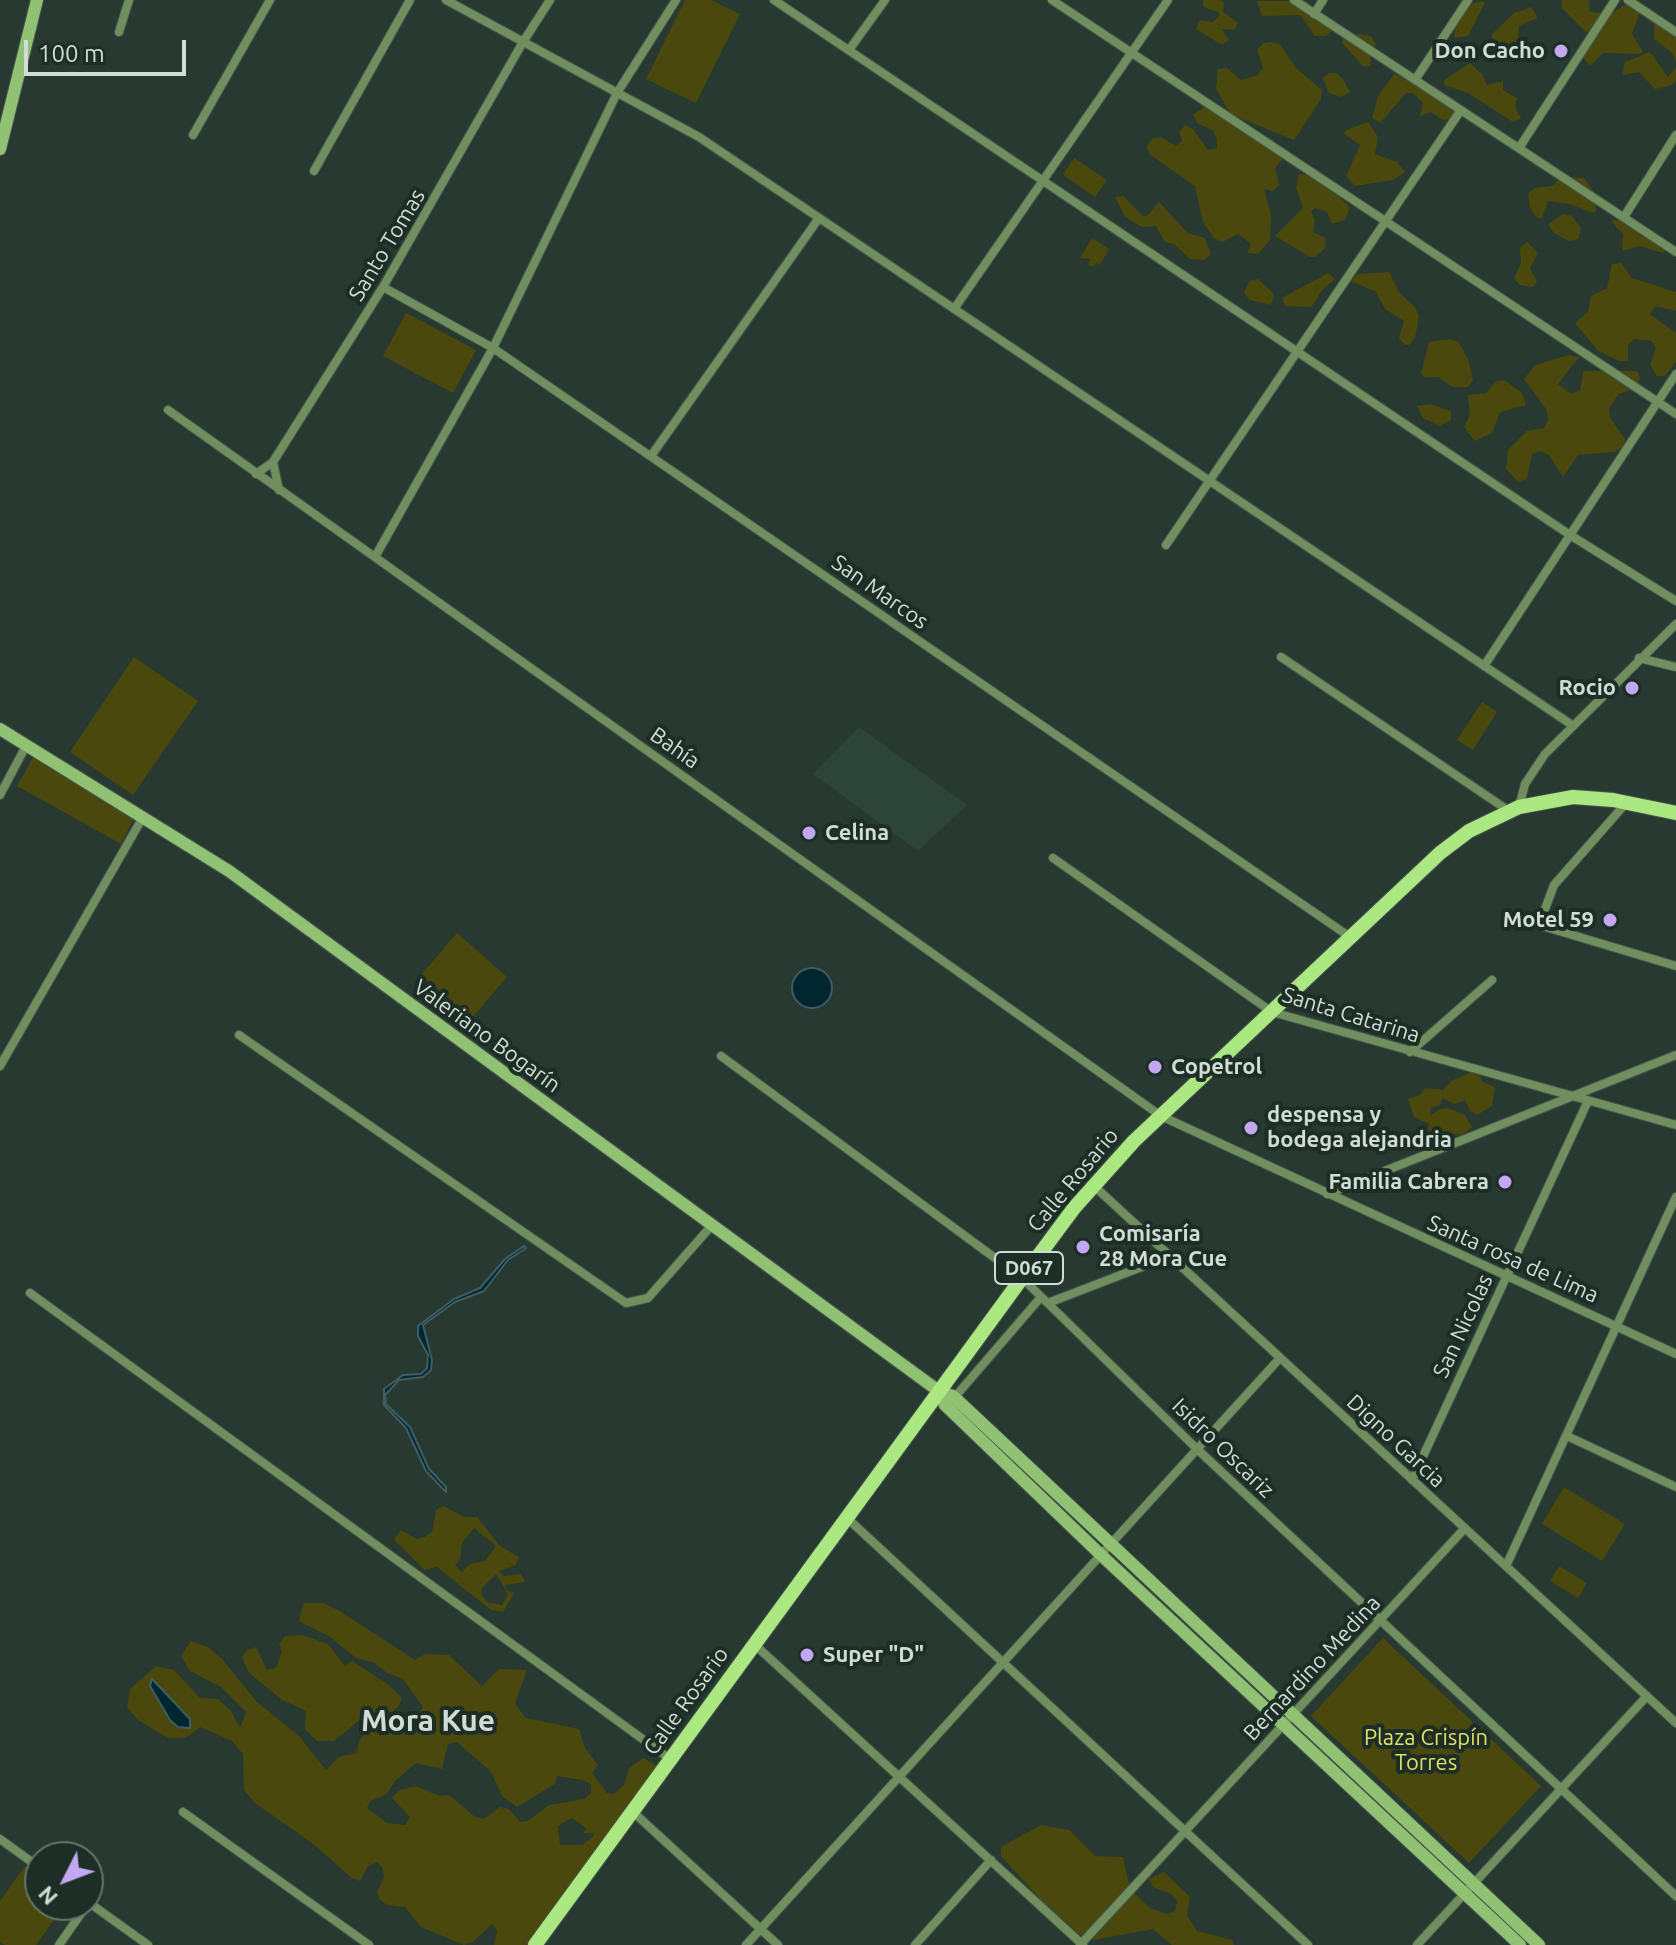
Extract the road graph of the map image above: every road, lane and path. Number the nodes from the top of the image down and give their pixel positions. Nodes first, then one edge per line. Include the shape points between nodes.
1 (37, 0) edge
2 (129, 0) edge
3 (270, 0) edge
4 (410, 0) edge
5 (446, 0) edge
6 (550, 0) edge
7 (676, 0) edge
8 (774, 0) edge
9 (885, 0) edge
10 (1052, 0) edge
11 (1168, 0) edge
12 (1294, 0) edge
13 (1323, 0) edge
14 (1468, 0) edge
15 (1615, 0) edge
16 (1628, 0) edge
17 (1314, 14) junction
18 (119, 32) dead end
19 (1676, 32) edge
20 (523, 42) junction
21 (849, 50) junction
22 (1132, 53) junction
23 (1415, 80) junction
24 (617, 93) junction
25 (1461, 110) junction
26 (193, 135) dead end
27 (1676, 135) edge
28 (1519, 148) junction
29 (0, 149) edge
30 (314, 171) dead end
31 (1043, 181) junction
32 (1624, 217) junction
33 (819, 218) junction
34 (1385, 221) junction
35 (1676, 252) edge
36 (383, 287) junction
37 (954, 309) junction
38 (493, 348) junction
39 (1297, 351) junction
40 (1676, 374) edge
41 (1659, 403) junction
42 (168, 410) dead end
43 (1676, 414) edge
44 (651, 456) junction
45 (273, 462) junction
46 (256, 474) junction
47 (1209, 480) junction
48 (279, 490) junction
49 (1570, 535) junction
50 (1166, 545) dead end
51 (375, 557) junction
52 (1676, 601) edge
53 (1676, 624) edge
54 (1281, 657) dead end
55 (1639, 658) junction
56 (1484, 666) junction
57 (1676, 667) edge
58 (1572, 725) junction
59 (0, 729) edge
60 (27, 744) junction
61 (0, 795) edge
62 (1627, 802) junction
63 (1514, 809) junction
64 (1676, 813) edge
65 (143, 817) junction
66 (1053, 858) dead end
67 (1350, 937) junction
68 (1676, 966) edge
69 (1492, 980) dead end
70 (1272, 1012) junction
71 (239, 1035) dead end
72 (1410, 1052) junction
73 (1676, 1055) edge
74 (721, 1056) dead end
75 (0, 1066) edge
76 (1573, 1097) junction
77 (1588, 1101) junction
78 (1161, 1116) junction
79 (1676, 1125) edge
80 (1093, 1185) junction
81 (1327, 1194) junction
82 (1676, 1197) edge
83 (1673, 1213) edge
84 (713, 1224) junction
85 (1170, 1256) junction
86 (1507, 1276) junction
87 (1022, 1278) junction
88 (30, 1293) dead end
89 (1045, 1300) junction
90 (1617, 1326) junction
91 (971, 1348) junction
92 (1676, 1354) edge
93 (1280, 1358) junction
94 (986, 1360) junction
95 (940, 1392) junction
96 (954, 1398) junction
97 (1567, 1436) junction
98 (1197, 1449) junction
99 (1412, 1480) junction
100 (1676, 1487) edge
101 (847, 1518) junction
102 (1465, 1528) junction
103 (1111, 1545) junction
104 (1101, 1555) junction
105 (1506, 1566) junction
106 (1381, 1620) junction
107 (755, 1645) junction
108 (1003, 1663) junction
109 (1647, 1696) junction
110 (1294, 1716) junction
111 (1676, 1723) edge
112 (1284, 1727) junction
113 (670, 1759) junction
114 (900, 1775) junction
115 (1561, 1789) junction
116 (632, 1811) junction
117 (183, 1812) dead end
118 (1184, 1830) junction
119 (0, 1839) edge
120 (24, 1856) edge
121 (991, 1860) junction
122 (1473, 1884) junction
123 (1464, 1894) junction
124 (1676, 1896) edge
125 (104, 1914) edge
126 (76, 1921) edge
127 (760, 1929) junction
128 (59, 1945) edge
129 (148, 1945) edge
130 (369, 1945) edge
131 (535, 1945) edge
132 (746, 1945) edge
133 (778, 1945) edge
134 (915, 1945) edge
135 (1081, 1945) edge
136 (1308, 1945) edge
137 (1417, 1945) edge
138 (1520, 1945) edge
139 (1539, 1945) edge

1 - 29 street
2 - 18 street
3 - 26 street
4 - 30 street
5 - 20 street
6 - 20 street, Santo Tomas
7 - 24 street
8 - 21 street
9 - 21 street
10 - 22 street
11 - 22 street
12 - 17 street
13 - 17 street
14 - 23 street
15 - 28 street
16 - 19 street
17 - 23 street
20 - 24 street
20 - 36 street, Santo Tomas
21 - 31 street
22 - 31 street
22 - 34 street
23 - 25 street
24 - 33 street via 699,137
24 - 38 street
25 - 28 street
25 - 34 street
27 - 32 street
28 - 32 street
31 - 37 street
31 - 39 street
32 - 35 street
33 - 37 street
33 - 44 street
34 - 39 street
34 - 41 street
36 - 38 street, San Marcos
36 - 45 street, Santo Tomas
37 - 47 street
38 - 44 street, San Marcos
38 - 51 street
39 - 47 street
39 - 49 street
40 - 41 street
41 - 43 street
41 - 49 street
42 - 46 street, Bahía
44 - 67 street, San Marcos
45 - 46 street, Santo Tomas
45 - 48 street
46 - 48 street, Bahía
47 - 50 street
47 - 56 street
48 - 51 street, Bahía
49 - 52 street
49 - 56 street
51 - 78 street, Bahía
53 - 55 street
54 - 63 street
55 - 57 street
55 - 58 street
56 - 58 street
58 - 63 street via 1531,773
59 - 60 street, Valeriano Bogarín
60 - 61 street
60 - 65 street, Valeriano Bogarín
62 - 63 main road, Calle Rosario / D067 via 1573,797
62 - 64 main road, Calle Rosario / D067
62 - 68 street via 1554,885 1539,925
63 - 67 main road, Calle Rosario / D067 via 1455,840
65 - 75 street
65 - 84 street, Valeriano Bogarín via 229,871
66 - 70 street, Santa Catarina
67 - 70 main road, Calle Rosario / D067
69 - 72 street
70 - 72 street, Santa Catarina
70 - 78 main road, Calle Rosario / D067
71 - 84 street via 626,1303 648,1298
72 - 76 street, Santa Catarina
73 - 76 street
74 - 87 street, Isidro Oscariz
76 - 77 street, Santa Catarina
76 - 81 street
77 - 79 street, Santa Catarina
77 - 86 street, San Nicolas
78 - 80 main road, Calle Rosario / D067
78 - 81 street, Santa rosa de Lima
80 - 85 street, Digno Garcia
80 - 87 main road, Calle Rosario / D067
81 - 86 street, Santa rosa de Lima
82 - 83 street
83 - 90 street
84 - 95 street, Valeriano Bogarín
85 - 89 street
85 - 93 street, Digno Garcia
86 - 90 street, Santa rosa de Lima
86 - 99 street, San Nicolas
87 - 89 street, Isidro Oscariz
87 - 91 main road, Calle Rosario / D067
88 - 113 street
89 - 94 street
89 - 98 street, Isidro Oscariz
90 - 92 street, Santa rosa de Lima
90 - 97 street
91 - 94 street
91 - 95 main road, Calle Rosario / D067
93 - 98 street
93 - 99 street, Digno Garcia
94 - 96 street
95 - 96 street
95 - 101 main road, Calle Rosario / D067
95 - 104 street via 945,1405
96 - 103 street
97 - 100 street
97 - 105 street
98 - 103 street
98 - 106 street, Isidro Oscariz
99 - 102 street, Digno Garcia
101 - 107 main road, Calle Rosario / D067
101 - 108 street
102 - 105 street, Digno Garcia
102 - 106 street, Bernardino Medina
103 - 104 street
103 - 110 street
104 - 108 street
104 - 112 street
105 - 109 street, Digno Garcia
106 - 110 street, Bernardino Medina
106 - 115 street, Isidro Oscariz
107 - 113 main road, Calle Rosario / D067
107 - 114 street
108 - 114 street
108 - 118 street
109 - 111 street, Digno Garcia
109 - 115 street
110 - 112 street, Bernardino Medina
110 - 122 street
112 - 118 street, Bernardino Medina
112 - 123 street
113 - 116 main road, Calle Rosario / D067
114 - 121 street
114 - 127 street
115 - 122 street
115 - 124 street, Isidro Oscariz
116 - 127 street
116 - 131 main road, Calle Rosario / D067
117 - 130 street
118 - 135 street, Bernardino Medina
118 - 136 street
119 - 120 street
121 - 134 street
121 - 135 street
122 - 123 street
122 - 139 street
123 - 137 street
123 - 138 street
125 - 129 street
126 - 128 street
127 - 132 street
127 - 133 street

